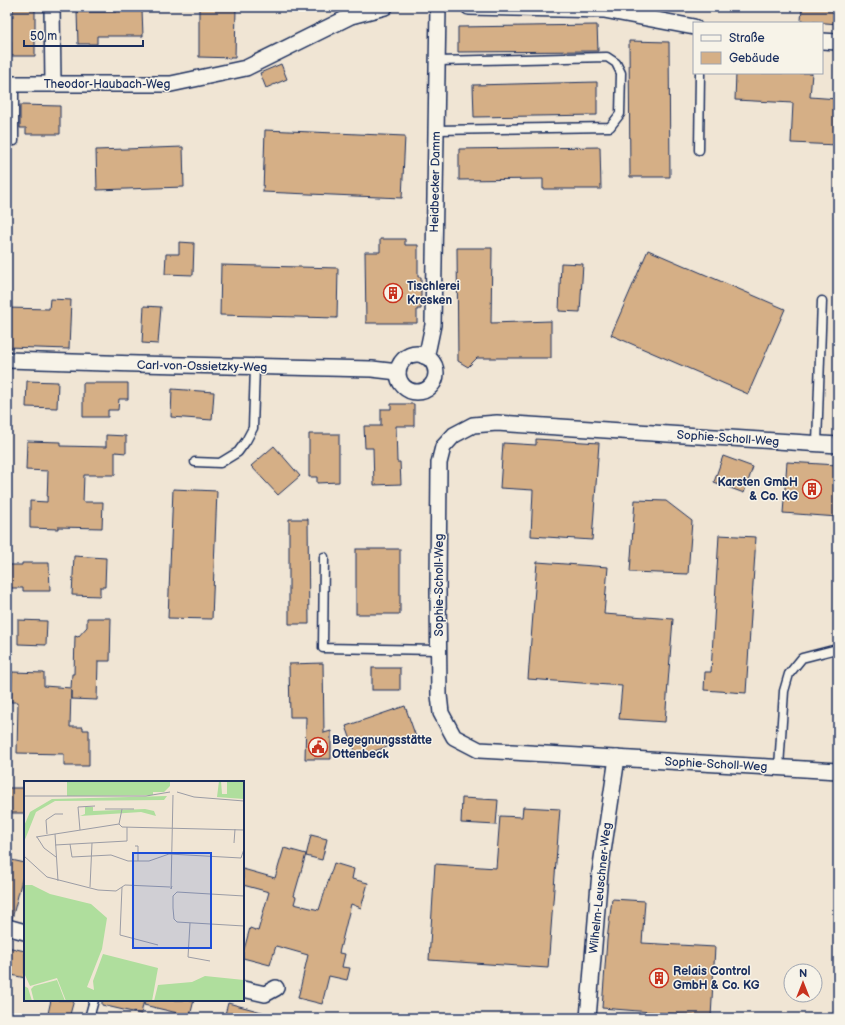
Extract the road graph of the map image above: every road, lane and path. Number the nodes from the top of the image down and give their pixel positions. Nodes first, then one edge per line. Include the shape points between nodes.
1 (52, 7) edge
2 (385, 7) edge
3 (438, 7) edge
4 (469, 7) edge
5 (693, 27) edge
6 (823, 41) edge
7 (838, 42) edge
8 (437, 61) junction
9 (700, 74) edge
10 (11, 84) edge
11 (53, 84) junction
12 (436, 130) junction
13 (14, 141) dead end
14 (699, 150) dead end
15 (822, 301) dead end
16 (424, 356) junction
17 (7, 360) edge
18 (255, 367) junction
19 (398, 372) junction
20 (817, 443) junction
21 (838, 445) edge
22 (195, 462) dead end
23 (324, 557) dead end
24 (439, 650) junction
25 (838, 651) edge
26 (617, 758) junction
27 (779, 767) junction
28 (838, 771) edge
29 (7, 927) edge
30 (24, 932) edge
31 (244, 988) edge
32 (276, 988) dead end
33 (94, 1001) edge
34 (89, 1018) edge
35 (588, 1018) edge

1 - 11 street
2 - 11 street, Theodor-Haubach-Weg via 351,16 246,68 171,84
3 - 8 street, Heidbecker Damm
4 - 5 street via 604,10
6 - 7 street
8 - 12 street, Heidbecker Damm
8 - 12 lane via 607,57 616,63 621,73 620,114 610,127
9 - 14 lane
10 - 11 street, Theodor-Haubach-Weg
10 - 13 lane
12 - 16 street, Heidbecker Damm via 433,325
15 - 20 lane
16 - 19 street via 418,354 407,357 399,366
16 - 19 street via 435,369 434,382 424,390 418,392 406,389 398,378
17 - 18 street, Carl-von-Ossietzky-Weg
18 - 19 street, Carl-von-Ossietzky-Weg via 372,369
18 - 22 lane via 253,428 246,441 238,452 220,463
20 - 21 street, Sophie-Scholl-Weg
20 - 24 street, Sophie-Scholl-Weg via 497,423 473,425 454,435 443,447 439,463
23 - 24 lane via 323,648
24 - 26 street, Sophie-Scholl-Weg via 441,713 454,737 479,750
25 - 27 lane via 802,658 789,674 784,691
26 - 27 street, Sophie-Scholl-Weg
26 - 35 street, Wilhelm-Leuschner-Weg via 600,872
27 - 28 street, Sophie-Scholl-Weg
29 - 30 street
31 - 32 street via 266,994
33 - 34 lane

